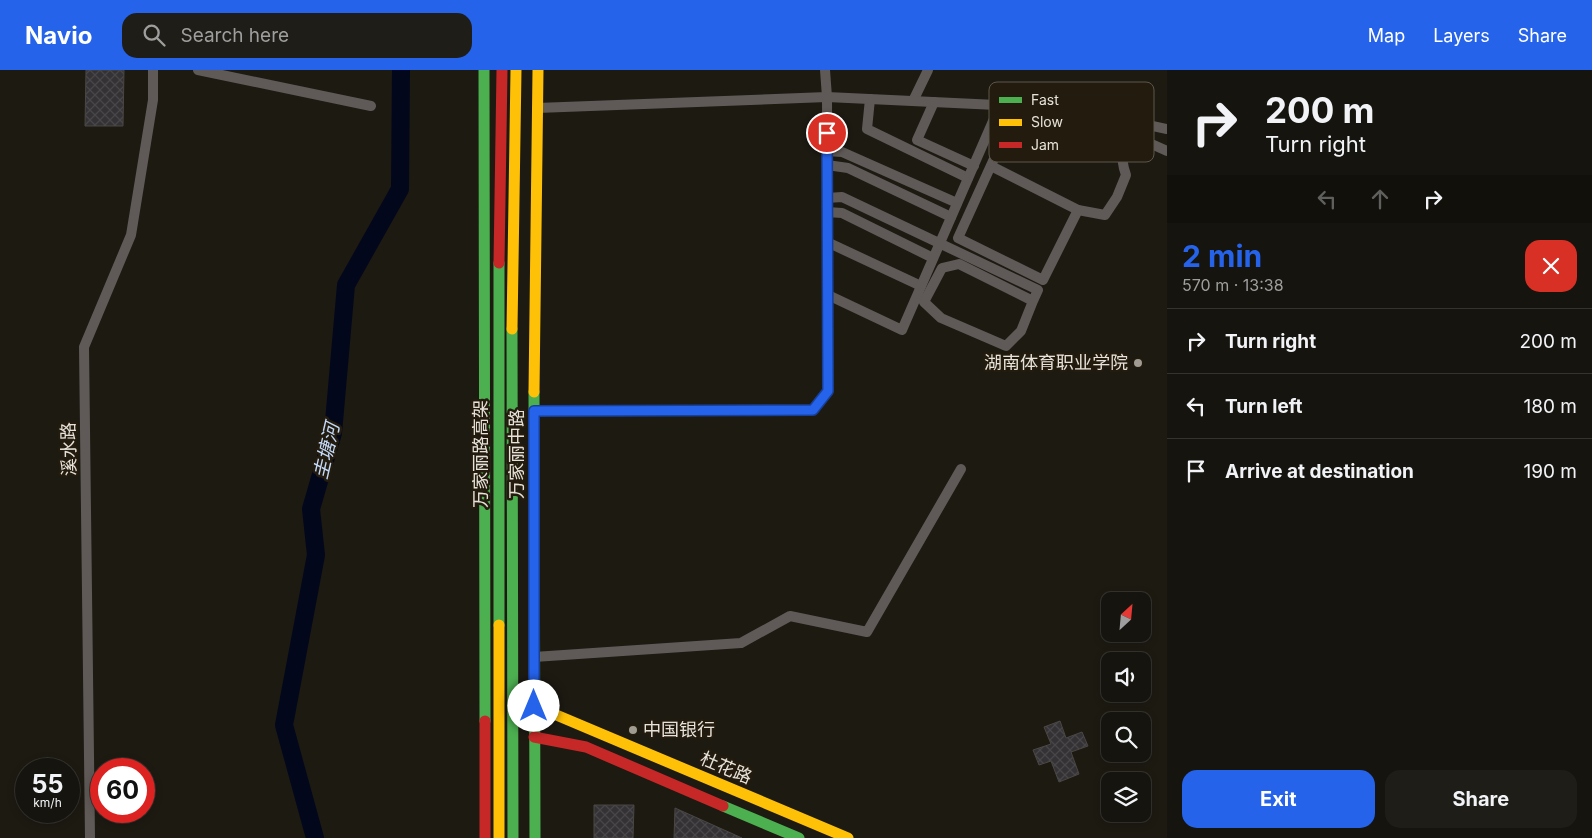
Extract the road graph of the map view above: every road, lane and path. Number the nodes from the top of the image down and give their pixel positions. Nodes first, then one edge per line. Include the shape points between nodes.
1 (153, 70) edge
2 (198, 70) edge
3 (484, 70) edge
4 (502, 70) edge
5 (516, 70) edge
6 (538, 70) edge
7 (825, 70) edge
8 (928, 70) edge
9 (827, 97) junction
10 (870, 99) junction
11 (913, 101) junction
12 (934, 102) junction
13 (989, 104) edge
14 (371, 106) dead end
15 (537, 108) junction
16 (989, 131) edge
17 (917, 140) junction
18 (1154, 145) edge
19 (827, 151) junction
20 (912, 151) junction
21 (1167, 151) edge
22 (993, 162) edge
23 (1122, 162) edge
24 (827, 165) junction
25 (974, 166) junction
26 (991, 166) junction
27 (968, 178) junction
28 (827, 198) junction
29 (958, 203) junction
30 (1078, 210) junction
31 (827, 212) junction
32 (951, 217) junction
33 (827, 242) junction
34 (940, 244) junction
35 (933, 258) junction
36 (1040, 285) junction
37 (921, 286) junction
38 (828, 295) junction
39 (1033, 301) junction
40 (534, 411) junction
41 (961, 468) dead end
42 (534, 656) junction
43 (534, 706) junction
44 (534, 737) junction
45 (90, 838) edge
46 (485, 838) edge
47 (499, 838) edge
48 (513, 838) edge
49 (535, 838) edge
50 (798, 838) edge
51 (848, 838) edge

1 - 45 street, 溪水路 via 154,100 131,235 84,347
2 - 14 street
3 - 46 main road, 万家丽中路
4 - 47 main road, 万家丽路高架 via 498,345
5 - 48 main road, 万家丽路高架 via 512,345
6 - 15 main road, 万家丽中路
7 - 9 street
8 - 11 street
9 - 10 street
9 - 15 street
9 - 19 street
10 - 11 street
10 - 20 street via 868,129
11 - 12 street
12 - 13 street
12 - 17 street
15 - 40 main road, 万家丽中路
16 - 25 street
17 - 20 street
17 - 25 street
18 - 21 street
19 - 24 street
19 - 29 street via 842,152
20 - 27 street
22 - 26 street
23 - 30 street via 1126,175 1105,215
24 - 28 street
24 - 32 street via 848,168
25 - 27 street
26 - 30 street
26 - 36 street via 958,238
27 - 29 street
28 - 31 street
28 - 34 street via 842,197
29 - 32 street
30 - 36 street
31 - 33 street
31 - 35 street via 842,214
32 - 34 street
33 - 37 street
33 - 38 street
34 - 35 street
34 - 36 street
35 - 37 street
36 - 39 street
37 - 38 street via 902,330
38 - 40 street via 828,391 813,410
39 - 39 street via 959,264 942,268 924,302 942,318 1006,346 1021,331
40 - 42 main road, 万家丽中路
41 - 42 street via 867,632 790,616 741,644
42 - 43 main road, 万家丽中路
43 - 44 main road, 万家丽中路
43 - 51 main road, 杜花路
44 - 49 main road, 万家丽中路
44 - 50 main road, 杜花路 via 586,748

